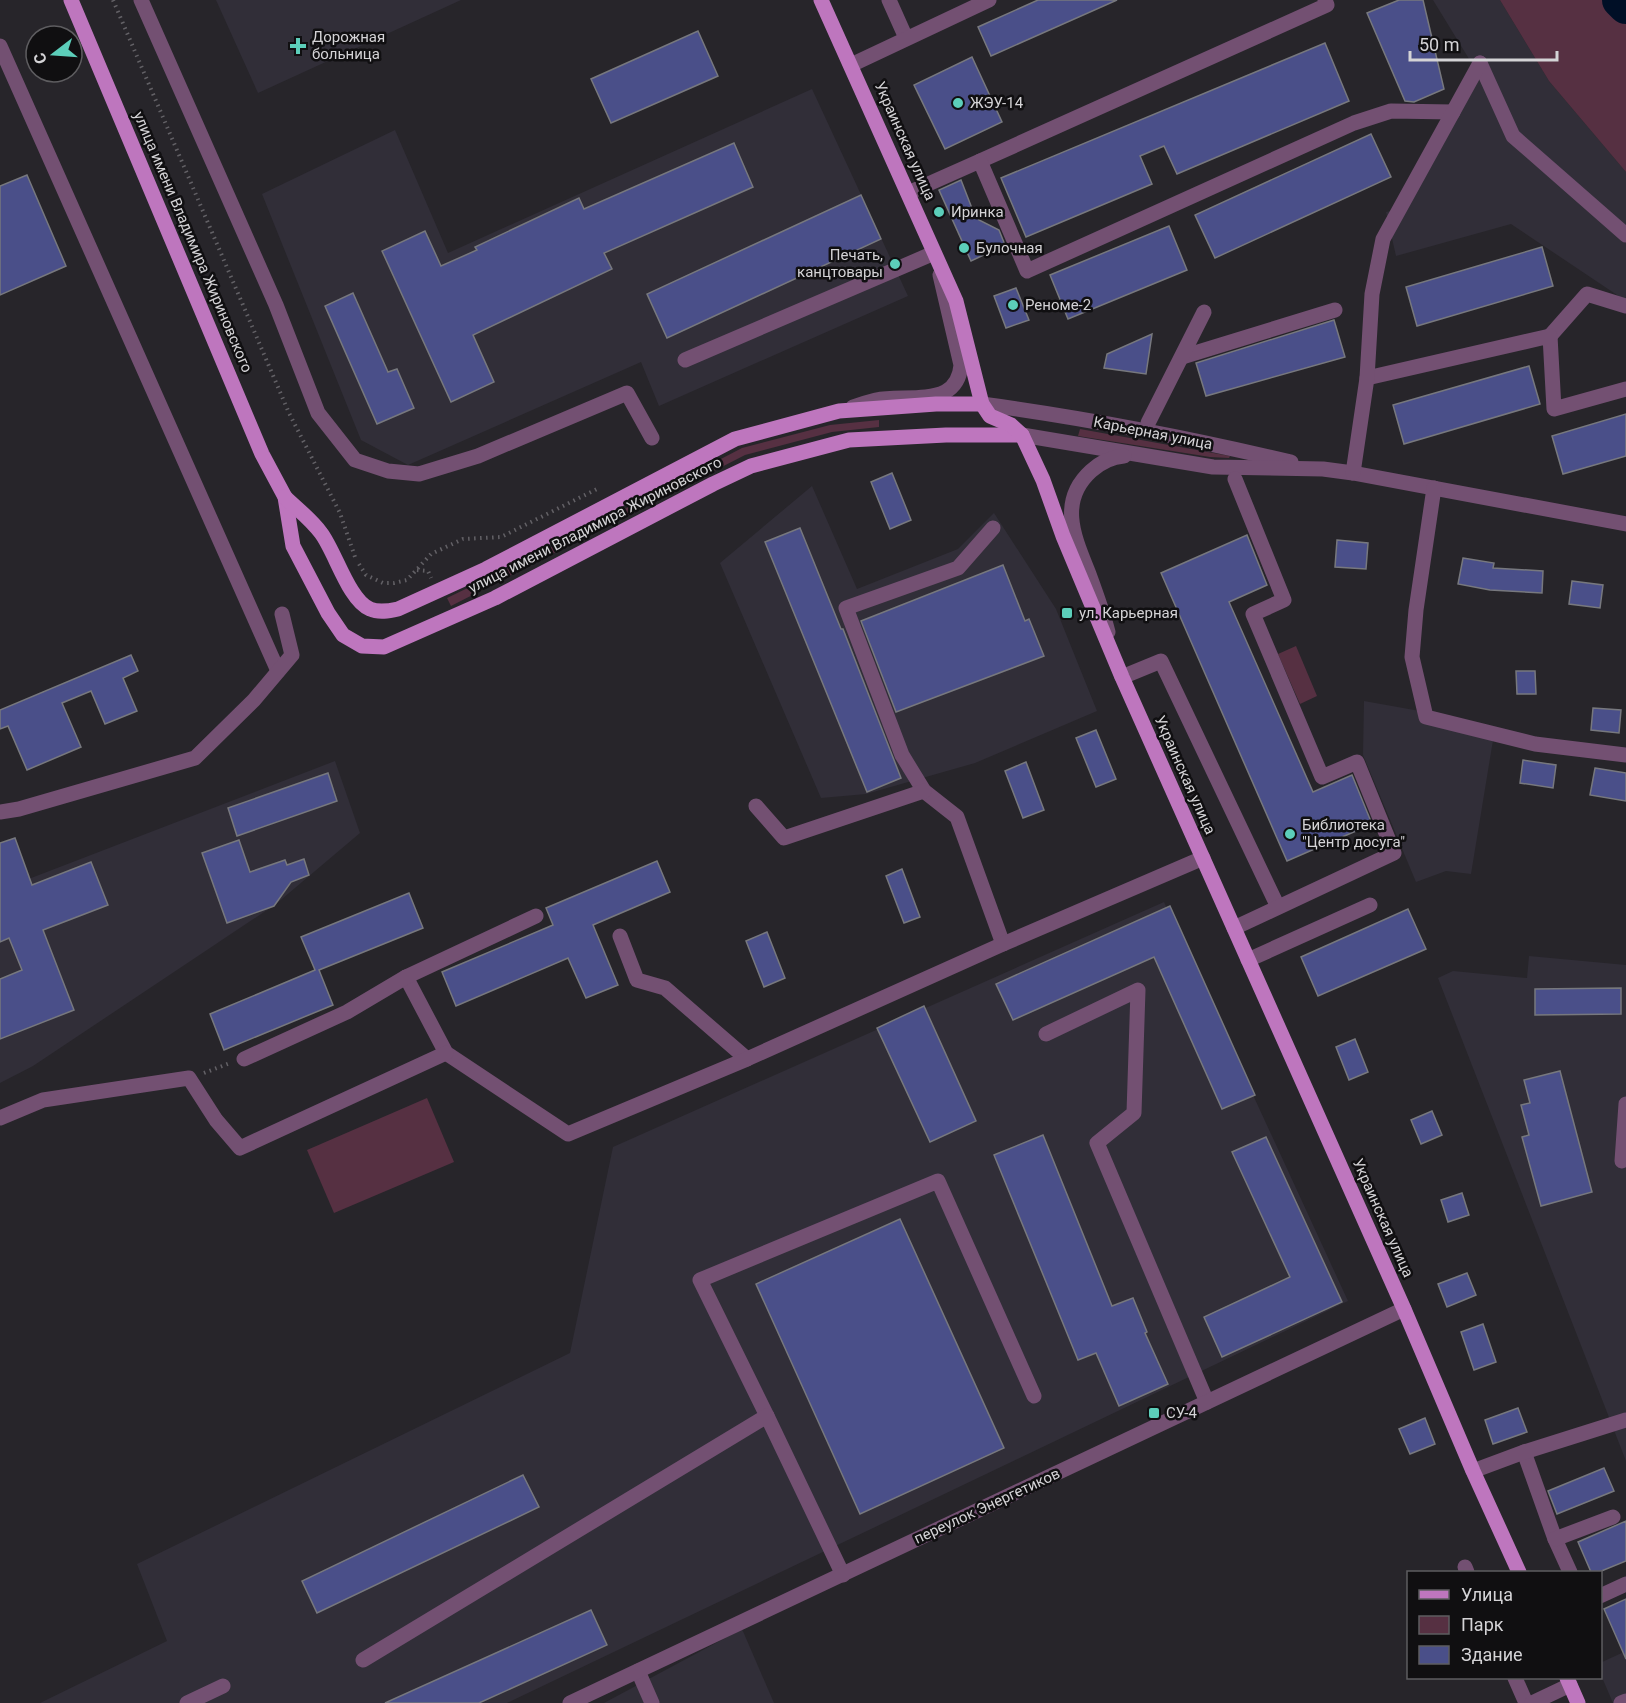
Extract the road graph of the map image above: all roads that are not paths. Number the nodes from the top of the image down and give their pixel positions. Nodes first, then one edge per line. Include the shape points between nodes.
1 (71, 0) edge
2 (141, 0) edge
3 (821, 0) edge
4 (889, 0) edge
5 (1325, 0) edge
6 (984, 1) edge
7 (906, 38) junction
8 (0, 46) edge
9 (851, 65) junction
10 (1453, 112) junction
11 (980, 161) junction
12 (908, 193) junction
13 (1626, 234) edge
14 (935, 255) junction
15 (1626, 306) edge
16 (1335, 310) dead end
17 (1204, 312) dead end
18 (1550, 336) junction
19 (1182, 357) junction
20 (685, 360) dead end
21 (1367, 378) junction
22 (1626, 389) edge
23 (982, 404) junction
24 (838, 411) junction
25 (1148, 423) dead end
26 (1022, 435) junction
27 (652, 438) dead end
28 (1142, 455) junction
29 (1323, 469) junction
30 (1353, 473) junction
31 (1235, 479) dead end
32 (1434, 488) junction
33 (285, 496) junction
34 (1626, 524) edge
35 (993, 528) dead end
36 (282, 614) dead end
37 (278, 671) junction
38 (1120, 672) junction
39 (1626, 755) edge
40 (924, 791) junction
41 (756, 806) dead end
42 (0, 812) edge
43 (1203, 858) junction
44 (1370, 905) dead end
45 (1278, 908) junction
46 (536, 916) dead end
47 (1234, 928) junction
48 (620, 936) dead end
49 (1003, 944) junction
50 (1248, 960) junction
51 (406, 977) junction
52 (1046, 1034) dead end
53 (446, 1053) junction
54 (244, 1059) road end
55 (747, 1059) junction
56 (1626, 1104) edge
57 (0, 1118) edge
58 (1622, 1161) dead end
59 (1404, 1309) junction
60 (1034, 1396) dead end
61 (1207, 1402) junction
62 (766, 1416) junction
63 (1626, 1420) edge
64 (1524, 1452) junction
65 (1473, 1472) junction
66 (1613, 1516) dead end
67 (1555, 1539) junction
68 (1519, 1571) edge
69 (1570, 1571) edge
70 (843, 1575) junction
71 (1626, 1584) edge
72 (1602, 1595) edge
73 (363, 1660) dead end
74 (638, 1671) junction
75 (1516, 1679) edge
76 (1568, 1681) edge
77 (223, 1686) dead end
78 (1626, 1701) edge
79 (187, 1703) edge
80 (570, 1703) edge
81 (652, 1703) edge
82 (1526, 1703) edge
83 (1532, 1703) edge
84 (1578, 1703) edge
85 (1621, 1703) edge

1 - 33 main road, улица имени Владимира Жириновского via 262,453
2 - 27 street via 276,305 318,413 355,460 388,471 419,474 478,456 627,393
3 - 9 main road, Украинская улица
4 - 7 street
5 - 11 street via 1327,4
6 - 7 street
7 - 9 street
8 - 37 street
9 - 12 main road, Украинская улица
10 - 11 street via 1391,111 1354,123 1027,271
10 - 13 street via 1480,63 1513,136
10 - 21 street via 1383,239 1372,294
11 - 12 street
12 - 14 main road, Украинская улица
14 - 20 street
14 - 23 main road, Украинская улица via 956,301
14 - 24 street via 961,365 960,376 946,392 876,400
15 - 18 street via 1587,294
16 - 19 street
17 - 19 street
18 - 21 street
18 - 22 street via 1554,409
19 - 25 street
21 - 30 street
23 - 24 main road, улица имени Владимира Жириновского
23 - 26 main road via 990,416 1011,424
23 - 29 street, Карьерная улица via 1198,441
24 - 33 main road, улица имени Владимира Жириновского via 735,439 486,569 384,612 369,609 358,600 321,533
26 - 28 street, Карьерная улица
26 - 33 main road, улица имени Владимира Жириновского via 849,440 751,466 495,598 384,647 362,646 343,635 328,613 293,546
26 - 38 main road, Украинская улица
28 - 29 street, Карьерная улица via 1213,467
28 - 38 street via 1120,456 1096,467 1083,480 1072,503 1072,531 1103,611
29 - 30 street, Карьерная улица
30 - 32 street, Карьерная улица
31 - 45 street via 1284,600 1253,614 1322,777 1357,762 1394,853
32 - 34 street, Карьерная улица
32 - 39 street via 1412,657 1426,717 1535,744
35 - 40 street via 958,568 846,608 902,755
36 - 37 street via 292,655
37 - 42 street via 195,758
38 - 43 main road, Украинская улица
38 - 45 street via 1161,662
40 - 41 street via 784,838
40 - 49 street via 957,817
43 - 47 main road, Украинская улица
43 - 49 street
44 - 50 street
45 - 47 street
46 - 51 street
47 - 50 main road, Украинская улица
48 - 55 street via 637,980 665,988
49 - 55 street
50 - 59 main road, Украинская улица
51 - 53 street
51 - 54 street via 347,1012
52 - 61 street via 1138,990 1134,1113 1097,1143
53 - 55 street via 568,1134
53 - 57 street via 240,1148 189,1078 43,1100
56 - 58 street
59 - 61 street, переулок Энергетиков
59 - 65 main road, Украинская улица
60 - 62 street via 938,1180 700,1280
61 - 70 street, переулок Энергетиков
62 - 70 street
62 - 73 street
63 - 64 street
64 - 65 street
64 - 67 street
65 - 68 main road, Украинская улица
66 - 67 street
67 - 69 street
70 - 74 street, переулок Энергетиков
71 - 72 street
74 - 80 street, переулок Энергетиков
74 - 81 street
75 - 82 street
76 - 83 street
76 - 84 main road
77 - 79 street
78 - 85 street

